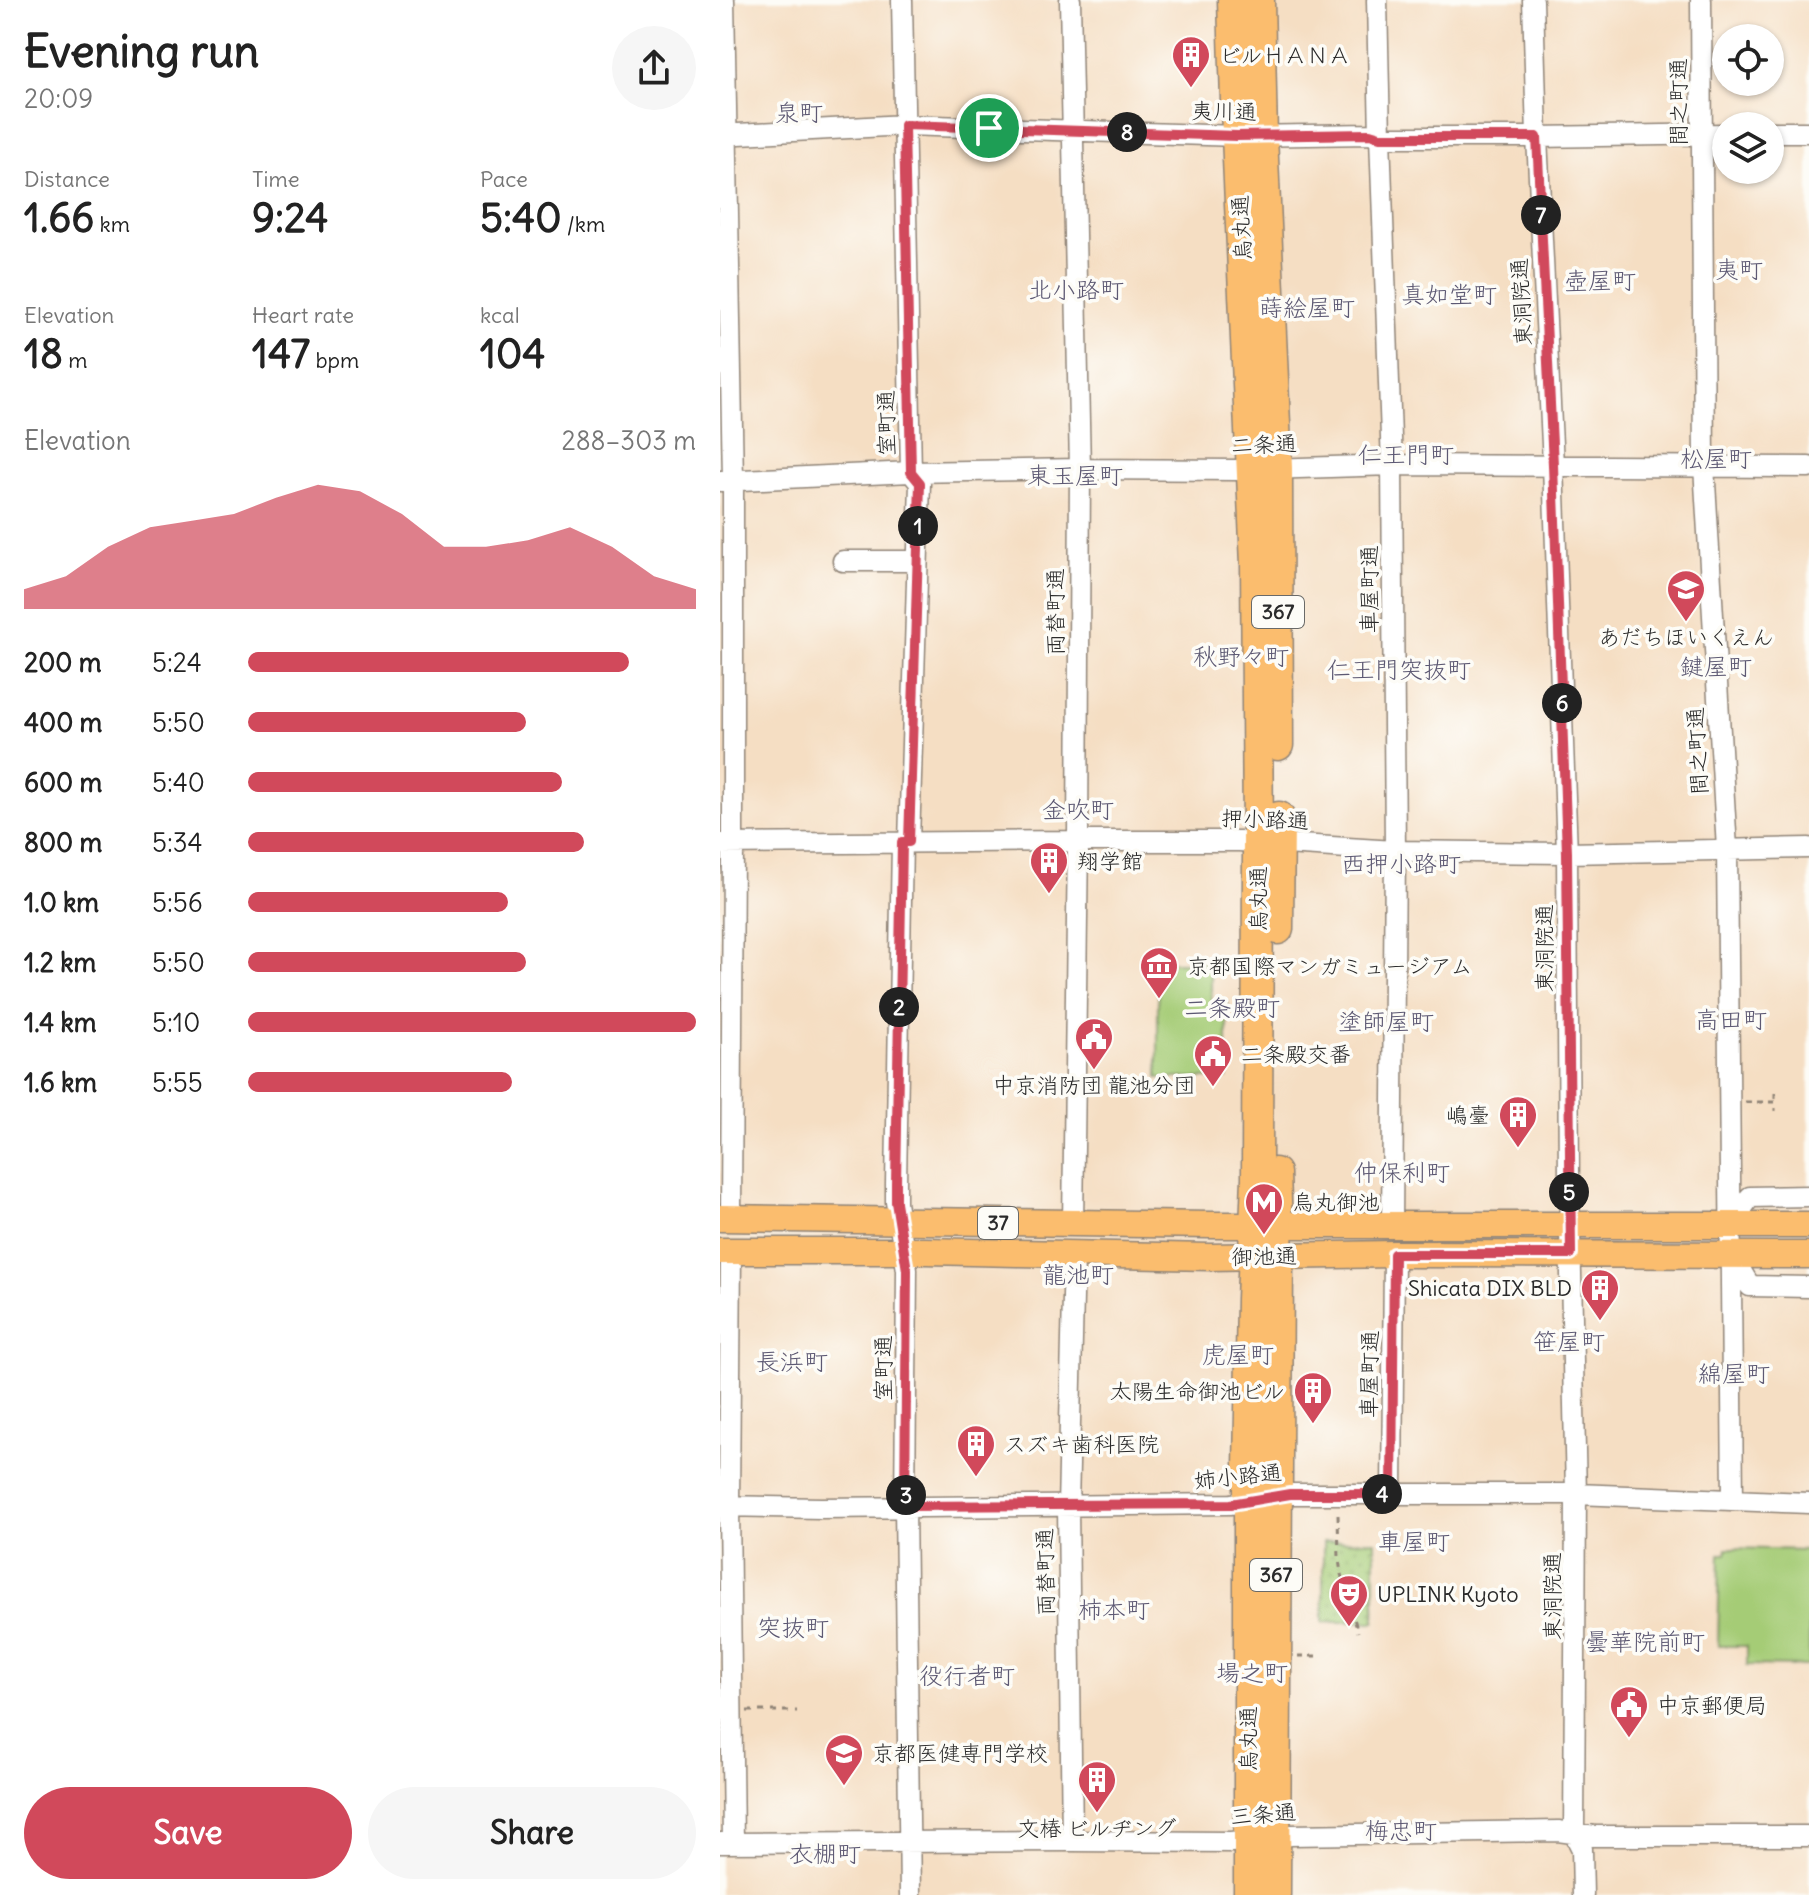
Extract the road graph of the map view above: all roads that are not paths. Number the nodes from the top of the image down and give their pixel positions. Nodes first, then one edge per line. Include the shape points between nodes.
1 (724, 0) edge
2 (902, 0) edge
3 (1070, 0) edge
4 (1233, 0) edge
5 (1259, 0) edge
6 (1377, 0) edge
7 (1533, 0) edge
8 (1701, 0) edge
9 (904, 125) junction
10 (1073, 131) junction
11 (1784, 132) edge
12 (1809, 132) edge
13 (1702, 134) junction
14 (1712, 134) edge
15 (723, 135) edge
16 (1249, 136) junction
17 (1380, 137) junction
18 (1537, 137) junction
19 (1392, 465) junction
20 (1553, 465) junction
21 (1704, 466) junction
22 (1809, 467) edge
23 (1080, 469) junction
24 (1264, 469) junction
25 (911, 472) junction
26 (727, 480) edge
27 (843, 561) dead end
28 (917, 561) junction
29 (1078, 841) junction
30 (906, 842) junction
31 (1268, 842) junction
32 (727, 844) edge
33 (1809, 848) edge
34 (1727, 849) junction
35 (1395, 851) junction
36 (1567, 853) junction
37 (1809, 1196) edge
38 (1809, 1207) edge
39 (725, 1218) edge
40 (899, 1222) junction
41 (1073, 1224) junction
42 (1570, 1224) junction
43 (1731, 1224) junction
44 (1266, 1225) junction
45 (1392, 1225) junction
46 (1809, 1225) edge
47 (725, 1251) edge
48 (904, 1251) junction
49 (1074, 1254) junction
50 (1394, 1254) junction
51 (1571, 1254) junction
52 (1731, 1255) junction
53 (1809, 1255) edge
54 (1266, 1256) junction
55 (1809, 1274) edge
56 (1809, 1287) edge
57 (1392, 1494) junction
58 (1576, 1494) junction
59 (1262, 1499) junction
60 (1733, 1500) junction
61 (1809, 1503) edge
62 (725, 1506) edge
63 (905, 1506) junction
64 (1068, 1507) junction
65 (1574, 1833) junction
66 (1809, 1836) edge
67 (1262, 1838) junction
68 (1072, 1841) junction
69 (909, 1842) junction
70 (726, 1843) edge
71 (910, 1895) edge
72 (1249, 1895) edge
73 (1275, 1895) edge
74 (1583, 1895) edge

1 - 15 street
2 - 9 street, 室町通
3 - 10 street, 両替町通
4 - 16 highway, 烏丸通 / 367
5 - 16 highway, 烏丸通 / 367
6 - 17 street, 車屋町通
7 - 18 street, 東洞院通
8 - 13 street, 間之町通
9 - 10 street, 夷川通
9 - 15 street, 夷川通
9 - 25 street, 室町通
10 - 16 street, 夷川通
10 - 23 street, 両替町通
11 - 12 street
13 - 14 street, 夷川通
13 - 18 street, 夷川通
13 - 21 street, 間之町通
15 - 26 street
16 - 17 street, 夷川通
16 - 24 highway, 烏丸通 / 367
17 - 18 street, 夷川通
17 - 19 street, 車屋町通
18 - 20 street, 東洞院通
19 - 20 street, 二条通
19 - 24 street, 二条通
19 - 35 street, 車屋町通
20 - 21 street, 二条通
20 - 36 street, 東洞院通
21 - 22 street, 二条通
21 - 34 street, 間之町通
23 - 24 street, 二条通
23 - 25 street, 二条通
23 - 29 street, 両替町通
24 - 31 highway, 烏丸通 / 367 via 1256,565
25 - 26 street, 二条通
25 - 28 street, 室町通 via 920,483
26 - 32 street
27 - 28 street
28 - 30 street, 室町通
29 - 30 street, 押小路通
29 - 31 street, 押小路通
29 - 41 street, 両替町通
30 - 32 street, 押小路通
30 - 40 street, 室町通
31 - 35 street, 押小路通
31 - 44 highway, 烏丸通 / 367 via 1275,1178
32 - 39 street
33 - 34 street, 押小路通
34 - 36 street, 押小路通
34 - 43 street, 間之町通
35 - 36 street, 押小路通
35 - 45 street, 車屋町通
36 - 42 street, 東洞院通
37 - 43 street via 1750,1197
38 - 43 street via 1750,1207
39 - 40 main road, 御池通 / 37
40 - 41 main road, 御池通 / 37
40 - 48 street, 室町通
41 - 44 main road, 御池通 / 37
42 - 43 main road, 御池通 / 37
42 - 45 main road, 御池通 / 37
42 - 51 street, 東洞院通
43 - 46 main road, 御池通 / 37
43 - 52 street, 間之町通
44 - 45 main road, 御池通 / 37
44 - 54 highway, 烏丸通 / 367
47 - 48 main road, 御池通 / 37
47 - 62 street
48 - 49 main road, 御池通 / 37
48 - 63 street, 室町通
49 - 54 main road, 御池通 / 37
49 - 64 street, 両替町通
50 - 51 main road, 御池通 / 37
50 - 54 main road, 御池通 / 37
50 - 57 street, 車屋町通
51 - 52 main road, 御池通 / 37
51 - 58 street, 東洞院通
52 - 53 main road, 御池通 / 37
52 - 55 street via 1750,1274
52 - 56 street via 1750,1286
52 - 60 street, 間之町通
54 - 59 highway, 烏丸通 / 367
57 - 58 street, 姉小路通
57 - 59 street, 姉小路通
58 - 60 street, 姉小路通
58 - 65 street, 東洞院通
59 - 64 street, 姉小路通
59 - 67 highway, 烏丸通 / 367
60 - 61 street, 姉小路通
62 - 63 street, 姉小路通
62 - 70 street via 731,1711
63 - 64 street, 姉小路通
63 - 69 street, 室町通
64 - 68 street, 両替町通
65 - 66 street, 三条通
65 - 67 street, 三条通
65 - 74 street, 東洞院通 via 1582,1849
67 - 68 street, 三条通
67 - 72 highway, 烏丸通 / 367
67 - 73 highway, 烏丸通 / 367
68 - 69 street, 三条通
69 - 70 street, 三条通
69 - 71 street, 室町通

